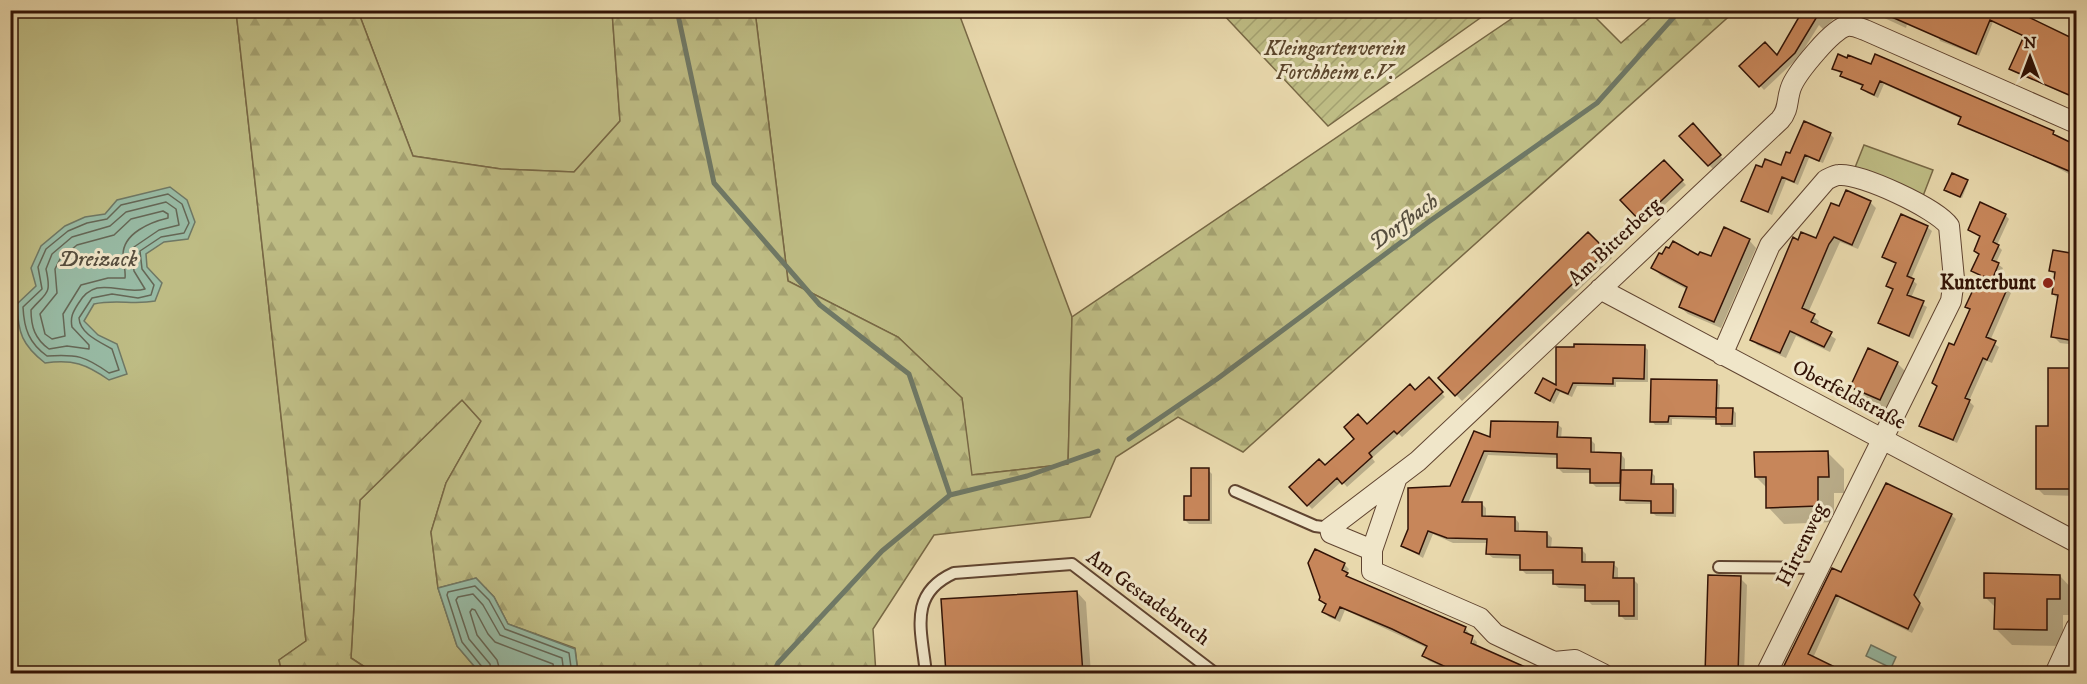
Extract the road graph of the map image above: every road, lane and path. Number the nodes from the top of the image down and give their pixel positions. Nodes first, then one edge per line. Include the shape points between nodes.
1 (2076, 123) edge
2 (1600, 289) junction
3 (1722, 355) junction
4 (1881, 438) junction
5 (1396, 480) junction
6 (1235, 492) dead end
7 (1330, 528) junction
8 (2076, 542) edge
9 (1372, 550) junction
10 (1719, 567) dead end
11 (1817, 568) junction
12 (2076, 628) edge
13 (926, 674) edge
14 (1216, 674) edge
15 (1603, 674) edge
16 (1766, 674) edge
17 (2055, 674) edge

1 - 2 street, Am Bitterberg via 1865,30 1845,26 1797,78 1780,120
2 - 3 street, Oberfeldstraße
2 - 5 street, Am Bitterberg
3 - 4 street, Oberfeldstraße
3 - 4 street, Hirtenweg via 1770,245 1826,180 1837,175 1850,176 1931,209 1949,226 1953,292
4 - 8 street, Oberfeldstraße
4 - 11 street, Hirtenweg
5 - 7 street, Am Bitterberg
5 - 9 street, Am Bitterberg
6 - 7 lane via 1316,526
7 - 9 street via 1332,533
9 - 15 street via 1372,571 1480,618 1495,634 1554,662 1575,660
10 - 11 lane
11 - 16 street, Hirtenweg
12 - 17 street
13 - 14 lane, Am Gestadebruch via 920,609 938,580 954,573 1072,564

